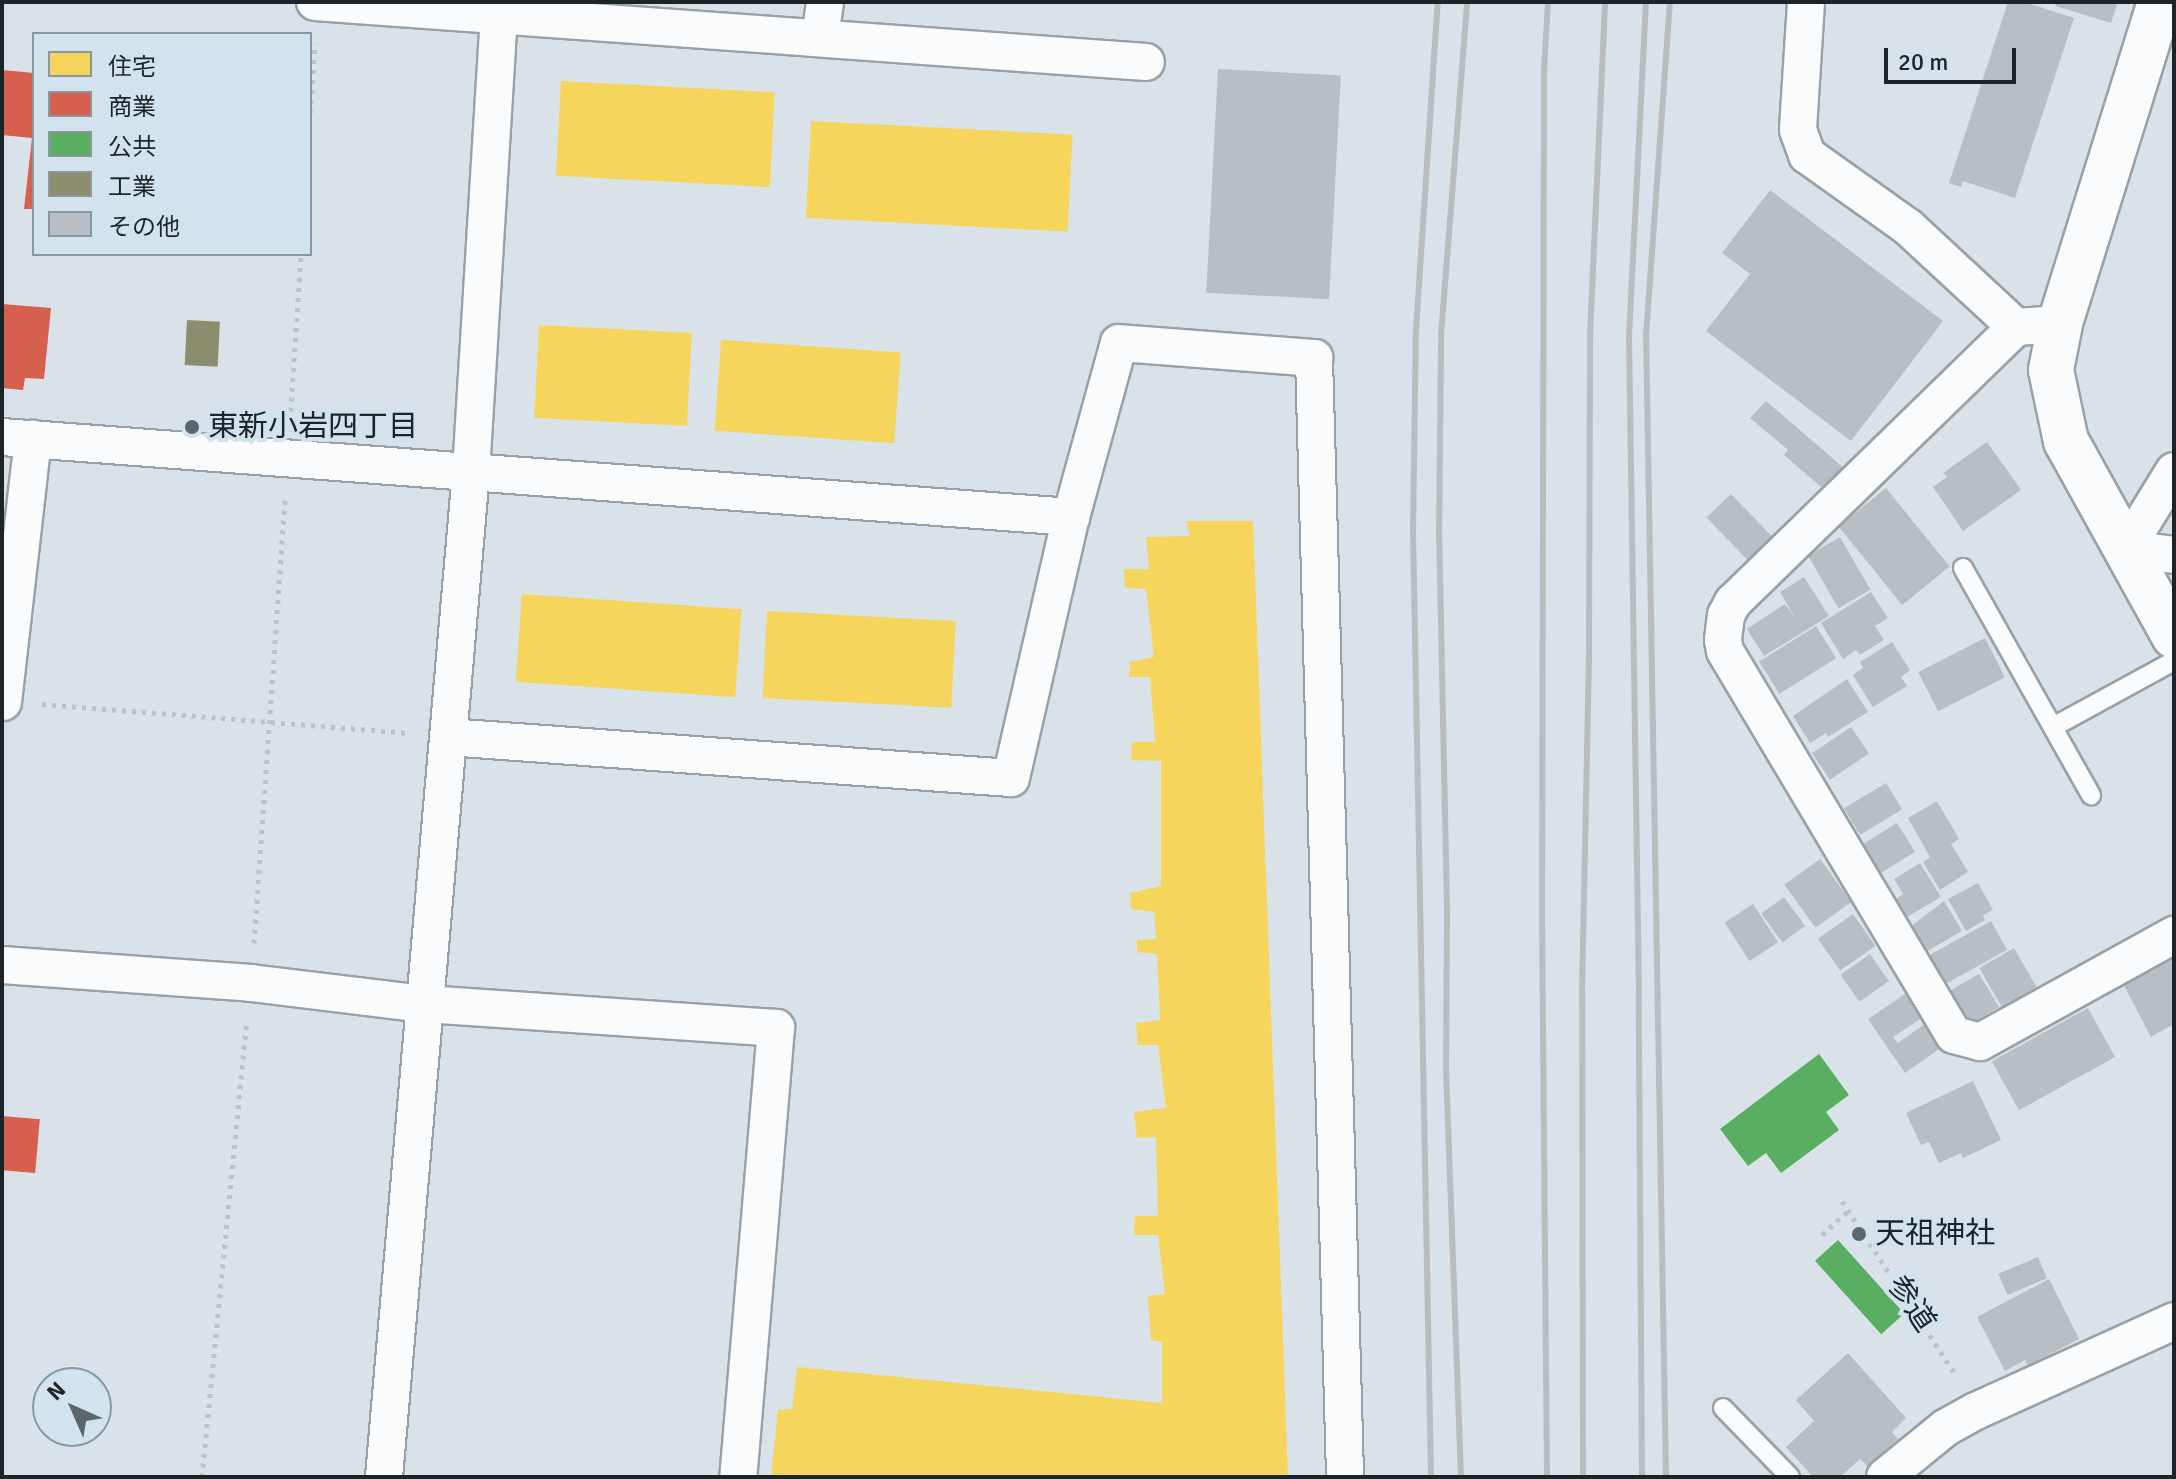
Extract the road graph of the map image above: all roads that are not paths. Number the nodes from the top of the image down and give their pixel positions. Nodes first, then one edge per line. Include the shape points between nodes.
1 (316, 2) edge
2 (825, 2) edge
3 (1806, 2) edge
4 (2160, 2) edge
5 (499, 16) junction
6 (820, 38) junction
7 (1146, 62) dead end
8 (2060, 324) junction
9 (2016, 327) junction
10 (17, 438) edge
11 (2174, 471) edge
12 (471, 472) junction
13 (1071, 517) junction
14 (2126, 549) junction
15 (2174, 555) edge
16 (1963, 568) dead end
17 (2174, 636) edge
18 (2174, 661) edge
19 (3, 702) edge
20 (2053, 727) junction
21 (448, 737) junction
22 (2091, 795) dead end
23 (2174, 935) edge
24 (2, 965) edge
25 (425, 1004) junction
26 (2174, 1321) edge
27 (1723, 1408) dead end
28 (384, 1477) edge
29 (738, 1477) edge
30 (1345, 1477) edge
31 (1790, 1477) edge
32 (1885, 1477) edge

1 - 5 street
2 - 6 street
3 - 9 street via 1798,130 1807,155 1908,227
4 - 8 street
5 - 6 street
5 - 12 street
6 - 7 street
8 - 9 street
8 - 14 street via 2051,370 2066,441
9 - 23 street via 1733,602 1722,632 1725,651 1954,1035 1980,1042
10 - 12 street
10 - 19 street
11 - 14 street
12 - 13 street
12 - 21 street
13 - 21 street via 1011,778
13 - 30 street via 1119,343 1314,358
14 - 15 street
14 - 17 street
16 - 20 lane
18 - 20 lane
20 - 22 lane
21 - 25 street
24 - 25 street via 251,983
25 - 28 street
25 - 29 street via 776,1028
26 - 32 street via 1976,1411 1945,1428
27 - 31 lane

